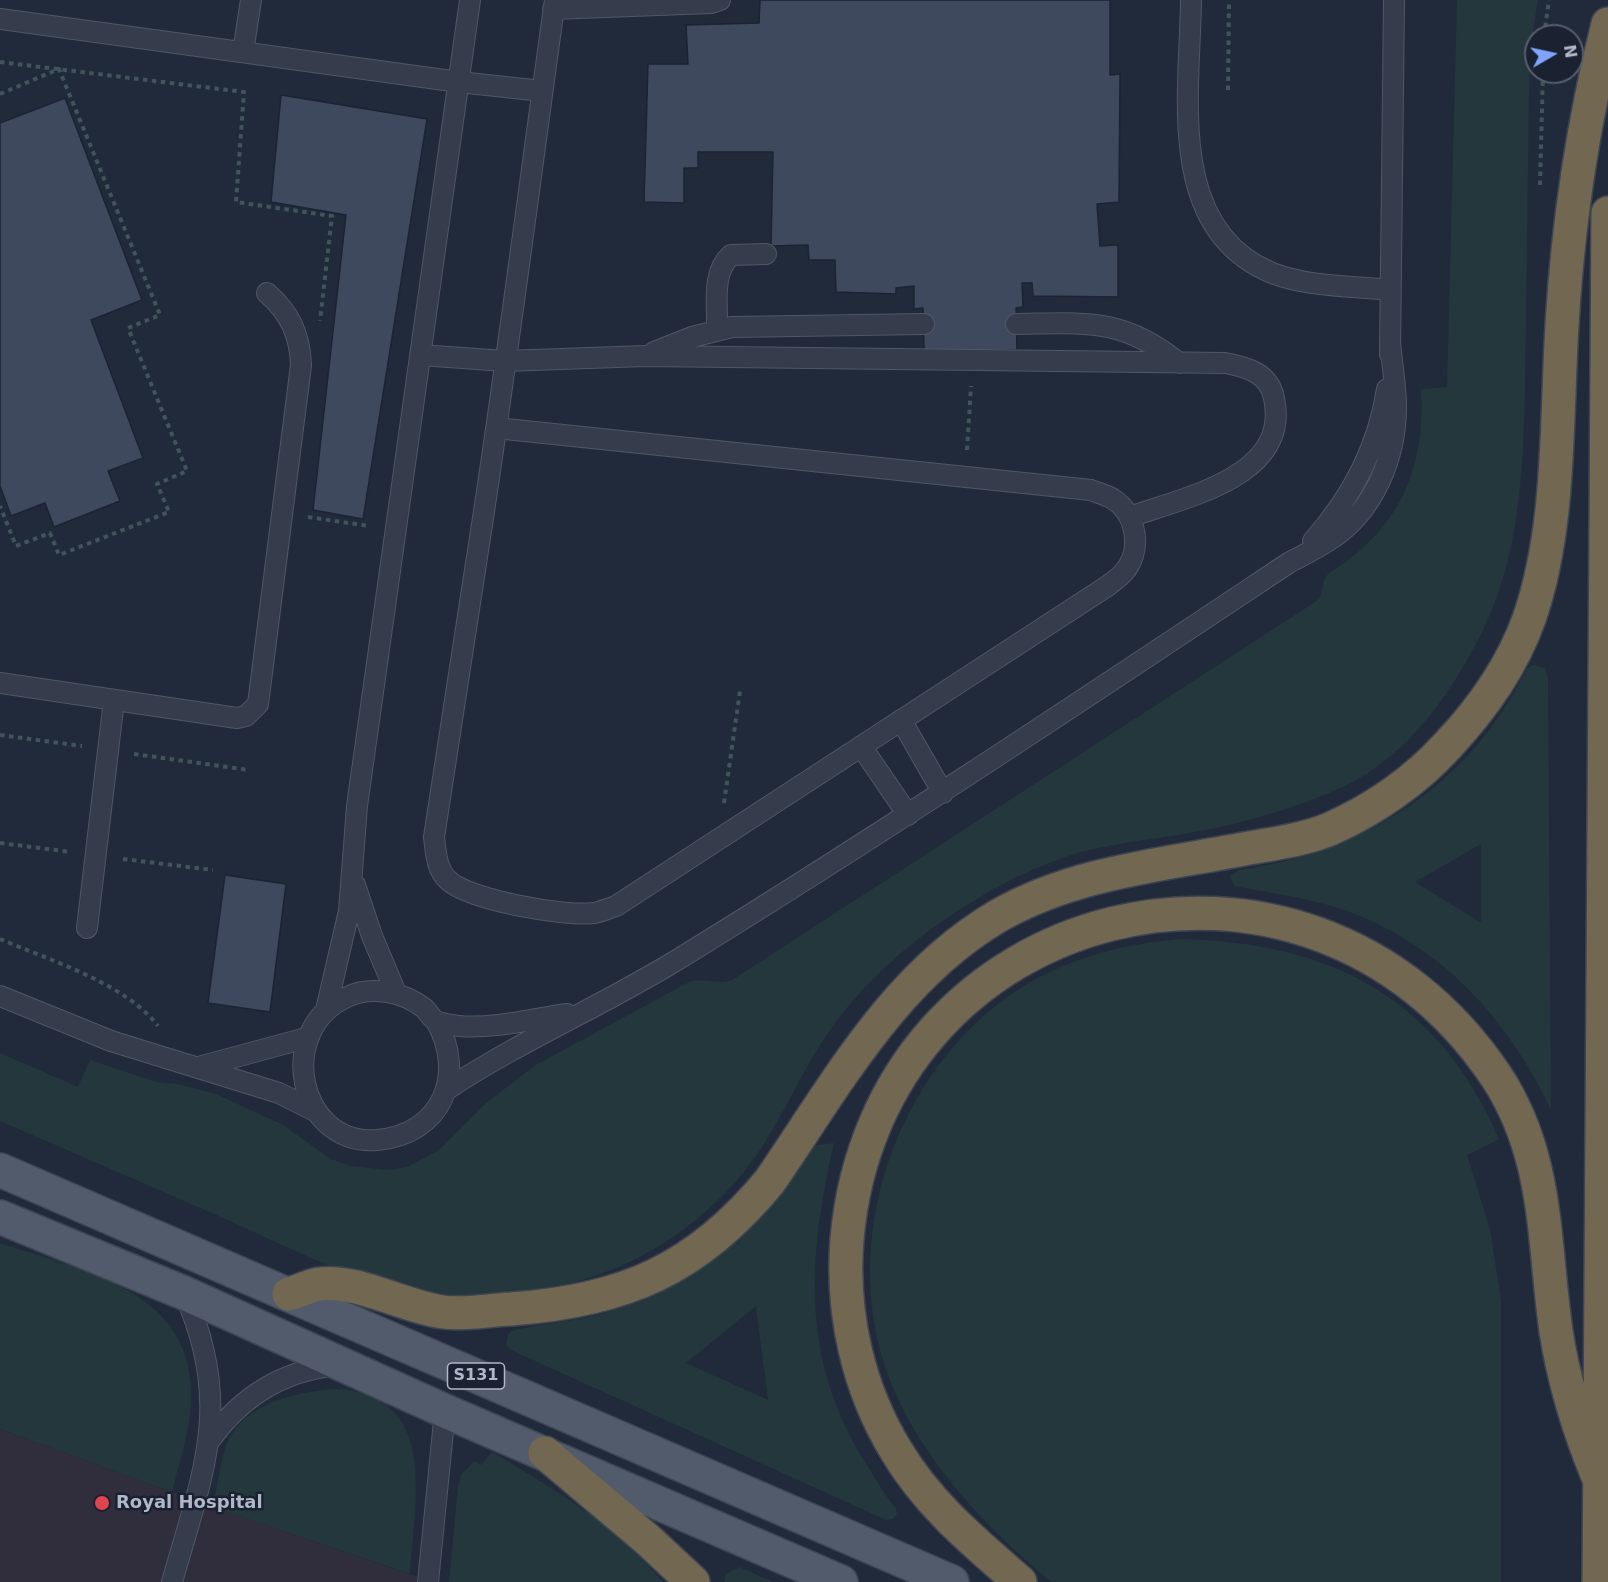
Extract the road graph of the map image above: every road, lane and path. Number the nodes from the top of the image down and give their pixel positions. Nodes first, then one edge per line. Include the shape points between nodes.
1 (251, 0) edge
2 (470, 0) edge
3 (720, 0) edge
4 (1191, 0) edge
5 (1230, 0) edge
6 (1394, 0) edge
7 (1549, 0) edge
8 (554, 5) edge
9 (0, 19) edge
10 (1546, 24) edge
11 (1608, 24) edge
12 (243, 52) junction
13 (0, 62) edge
14 (60, 69) junction
15 (459, 82) junction
16 (1543, 84) edge
17 (1228, 90) dead end
18 (542, 91) junction
19 (0, 94) edge
20 (1540, 186) dead end
21 (1608, 213) edge
22 (766, 254) dead end
23 (1390, 290) junction
24 (267, 293) dead end
25 (924, 324) dead end
26 (1016, 324) dead end
27 (717, 331) junction
28 (319, 332) dead end
29 (420, 355) junction
30 (645, 356) junction
31 (505, 361) junction
32 (972, 361) junction
33 (1179, 363) junction
34 (496, 428) junction
35 (966, 477) junction
36 (0, 506) edge
37 (298, 516) dead end
38 (1130, 517) junction
39 (396, 530) junction
40 (0, 683) edge
41 (740, 691) dead end
42 (114, 700) junction
43 (901, 720) junction
44 (861, 746) junction
45 (943, 793) junction
46 (723, 810) dead end
47 (908, 816) junction
48 (352, 877) junction
49 (87, 928) dead end
50 (0, 939) edge
51 (396, 993) junction
52 (0, 996) edge
53 (326, 1010) junction
54 (582, 1012) junction
55 (436, 1021) junction
56 (306, 1038) junction
57 (189, 1064) junction
58 (446, 1090) junction
59 (317, 1112) junction
60 (0, 1170) edge
61 (0, 1217) edge
62 (184, 1293) junction
63 (289, 1294) junction
64 (340, 1365) junction
65 (445, 1412) junction
66 (210, 1440) junction
67 (545, 1453) junction
68 (1599, 1479) junction
69 (172, 1582) edge
70 (428, 1582) edge
71 (693, 1582) edge
72 (842, 1582) edge
73 (952, 1582) edge
74 (1020, 1582) edge
75 (1599, 1582) edge

1 - 12 lane
2 - 15 lane
3 - 8 lane
4 - 23 lane via 1191,166 1197,193 1209,219 1248,260 1273,273 1299,280
5 - 17 path
6 - 23 lane
7 - 10 path
8 - 18 lane
9 - 12 lane
11 - 63 highway via 1579,153 1570,221 1555,480 1542,574 1511,658 1470,720 1436,758 1365,811 1326,831 1071,884 1035,897 966,936 934,961 880,1019 749,1206 700,1250 643,1282 580,1302 444,1312 344,1285 317,1284
12 - 15 lane
13 - 14 path
14 - 19 path
14 - 28 path via 244,92 236,202 332,216
14 - 36 path via 160,315 128,328 187,471 157,484 169,512 59,555 50,533 15,546
15 - 18 lane
15 - 29 lane
16 - 20 path
18 - 31 lane
21 - 68 highway
22 - 27 lane via 731,255 722,263 718,275
23 - 45 lane via 1384,405 1366,464 1334,518 1290,562
24 - 42 lane via 293,325 302,365 261,697 253,711 237,717
25 - 27 lane via 748,326
26 - 33 lane via 1091,323 1116,327 1139,335
27 - 30 lane
29 - 31 lane
29 - 39 lane
30 - 31 lane
30 - 32 lane
31 - 34 lane
32 - 33 lane
32 - 35 path
33 - 38 lane via 1225,363 1261,375 1273,394 1277,415 1272,437 1249,469 1228,481
34 - 35 lane
34 - 44 lane via 434,837 436,860 447,880 469,894 529,906 594,913 616,906
35 - 38 lane via 1091,490 1113,499
37 - 39 path
38 - 43 lane via 1136,536 1134,556 1124,573
39 - 48 lane via 357,806
40 - 42 lane
41 - 46 path
42 - 49 lane
43 - 44 lane
43 - 45 lane
44 - 47 lane
45 - 47 lane
47 - 54 lane via 675,962
48 - 51 lane
48 - 53 lane via 343,944
50 - 57 path via 118,991 154,1022
51 - 53 lane via 371,991 347,996
51 - 55 lane via 425,1009
52 - 57 lane via 111,1041
53 - 56 lane
54 - 55 lane via 477,1027
54 - 58 lane
55 - 58 lane via 450,1055
56 - 57 lane
56 - 59 lane via 301,1063 305,1089
57 - 59 lane via 279,1093
58 - 59 lane via 435,1112 416,1129 394,1139 349,1136
60 - 63 main road, S131
61 - 62 main road, S131
62 - 64 main road, S131
62 - 66 lane via 203,1340 208,1365
63 - 73 main road, S131
64 - 65 main road, S131
64 - 66 lane via 296,1372 256,1392 238,1406
65 - 67 main road, S131
65 - 70 lane
66 - 69 lane
67 - 71 highway
67 - 72 main road, S131
68 - 74 highway via 1562,1367 1548,1236 1530,1151 1517,1114 1474,1046 1447,1017 1393,972 1316,933 1242,914 1203,911 1126,919 1062,940 1018,962 963,1004 929,1039 905,1070 881,1113 857,1178 849,1217 847,1300 863,1381 878,1417 900,1458 941,1511
68 - 75 highway

